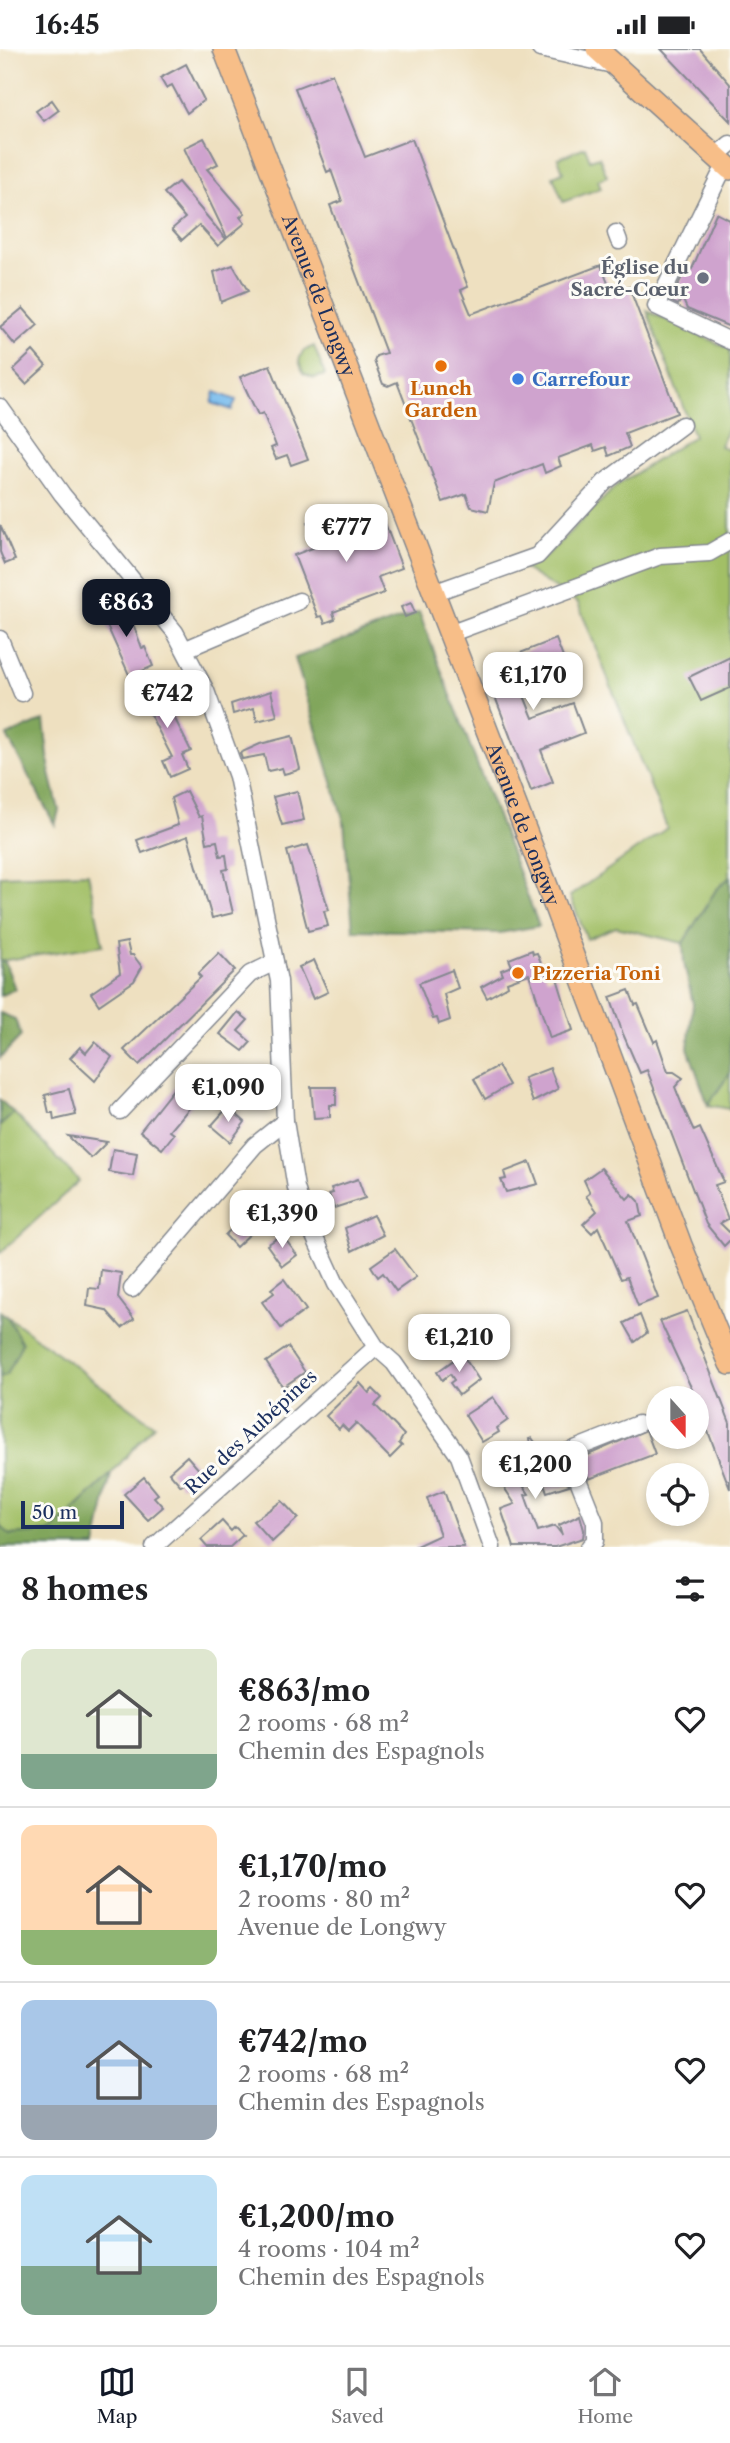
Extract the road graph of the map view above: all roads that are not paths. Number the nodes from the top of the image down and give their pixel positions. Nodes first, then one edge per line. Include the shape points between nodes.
1 (224, 49) edge
2 (597, 49) edge
3 (549, 50) edge
4 (615, 65) junction
5 (726, 159) edge
6 (730, 341) edge
7 (0, 407) edge
8 (682, 425) dead end
9 (7, 431) edge
10 (730, 541) edge
11 (433, 593) junction
12 (299, 601) dead end
13 (449, 634) junction
14 (0, 639) edge
15 (186, 649) junction
16 (22, 693) dead end
17 (275, 962) junction
18 (120, 1111) dead end
19 (285, 1121) junction
20 (132, 1289) dead end
21 (376, 1347) junction
22 (730, 1364) edge
23 (638, 1424) dead end
24 (153, 1547) edge
25 (492, 1547) edge
26 (589, 1547) edge

1 - 11 main road, Avenue de Longwy
2 - 4 main road
3 - 4 street
4 - 5 main road
5 - 6 street via 656,306
7 - 9 street
8 - 11 street via 605,482 537,556
9 - 15 street
10 - 13 street via 709,553 660,556
11 - 13 main road, Avenue de Longwy
12 - 15 street
13 - 22 main road, Avenue de Longwy
14 - 16 street
15 - 17 street via 237,776
17 - 18 street via 250,974
17 - 19 street via 284,1036
19 - 20 street via 255,1145
19 - 21 street via 296,1188 310,1232
21 - 24 street, Rue des Aubépines
21 - 25 street via 394,1363 459,1456
23 - 26 street via 567,1452 595,1522 595,1541

